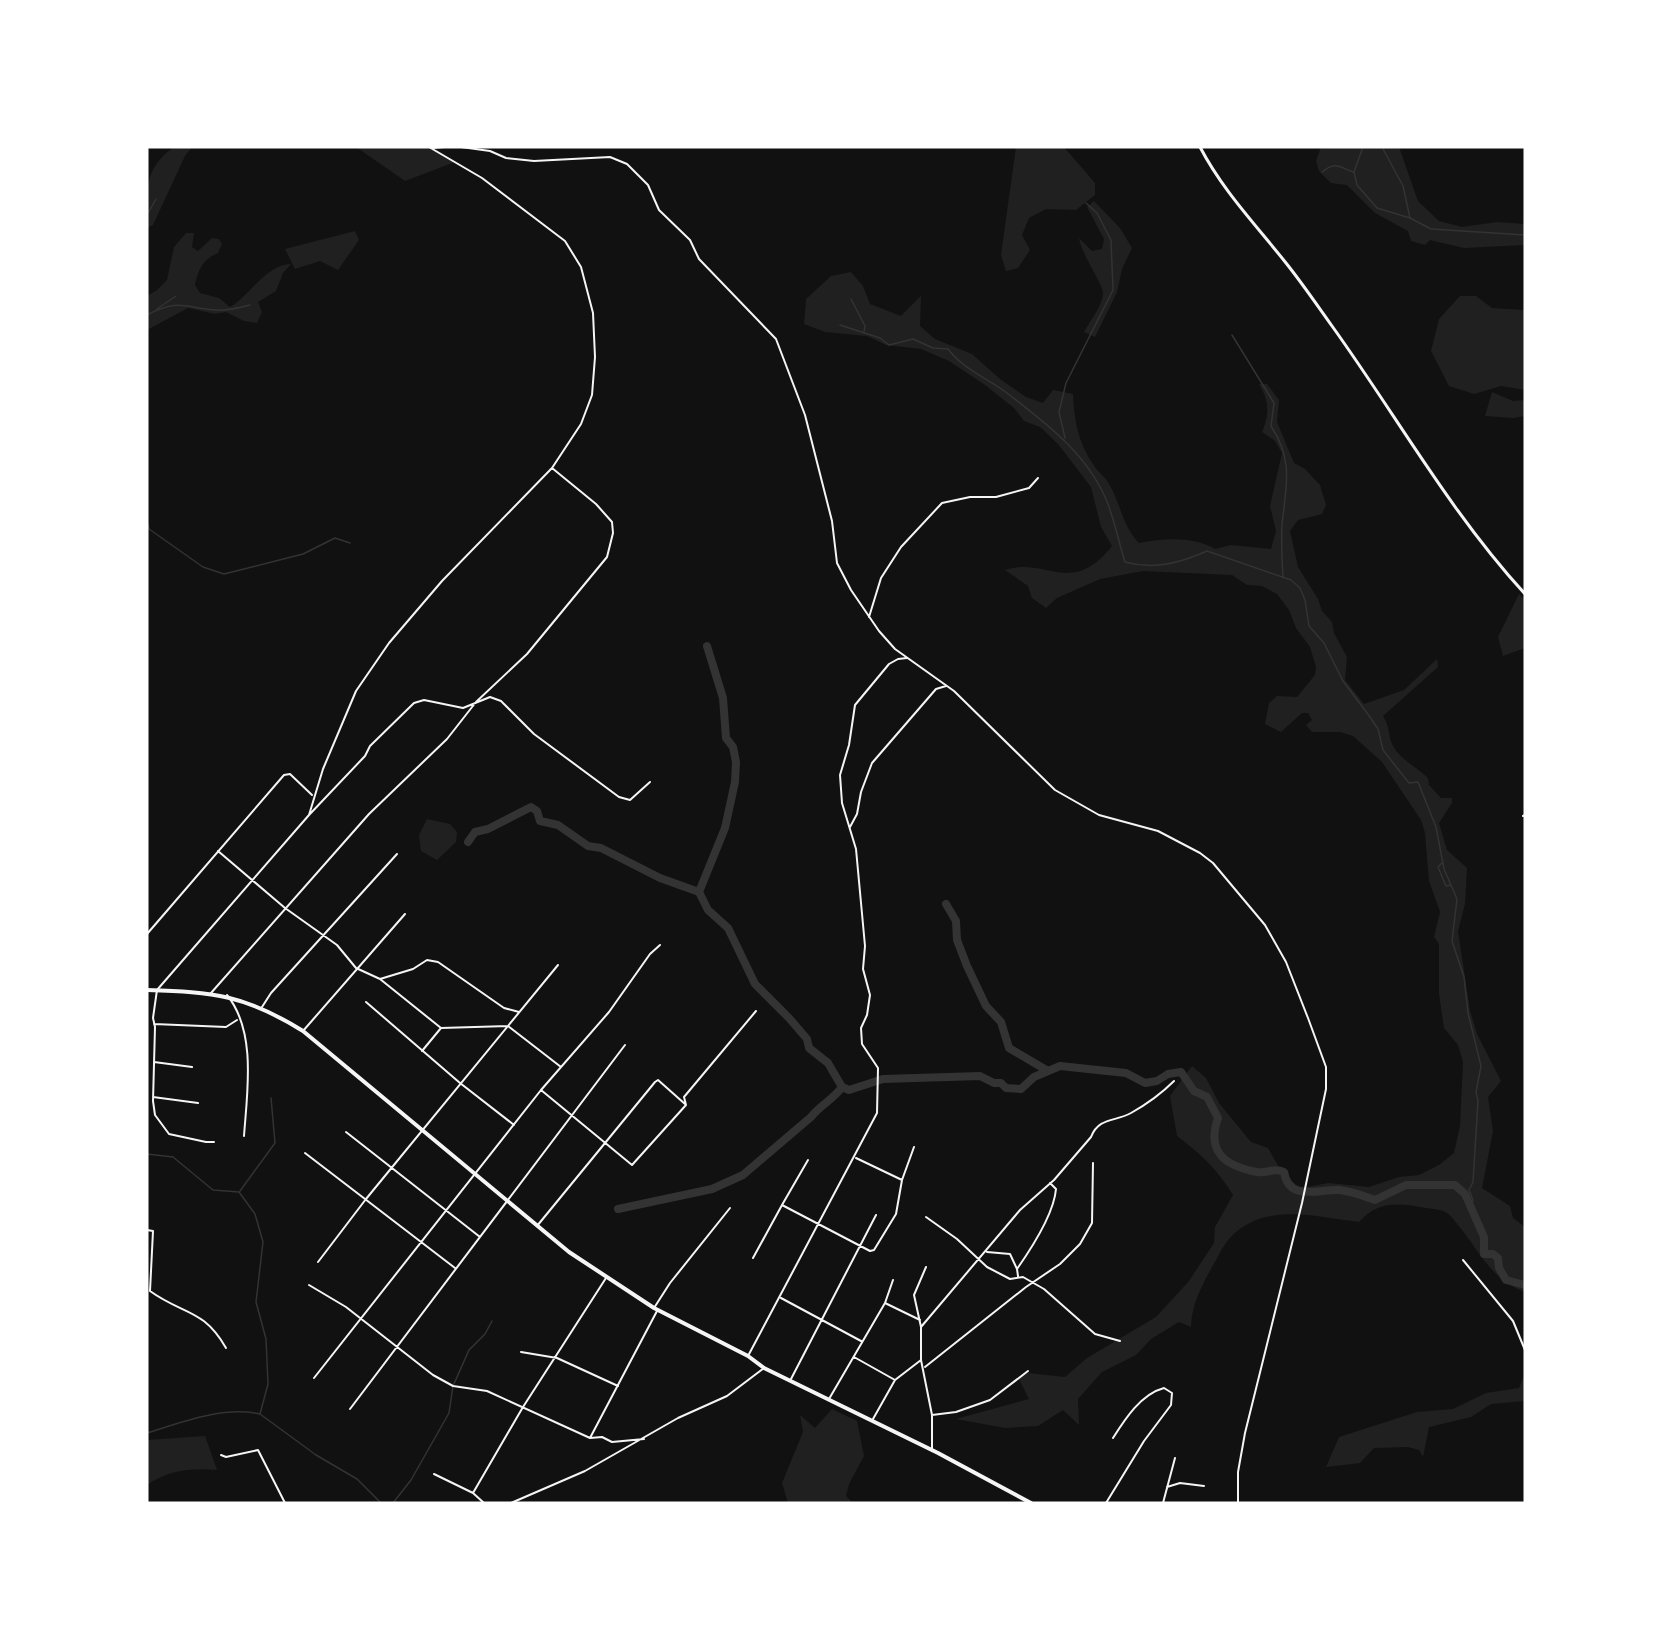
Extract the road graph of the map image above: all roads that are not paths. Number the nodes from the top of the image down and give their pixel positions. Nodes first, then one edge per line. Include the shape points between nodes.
1 (444, 147) edge
2 (461, 147) edge
3 (1200, 147) edge
4 (430, 148) edge
5 (552, 468) junction
6 (1038, 478) dead end
7 (1525, 594) edge
8 (869, 618) junction
9 (907, 658) junction
10 (946, 686) junction
11 (476, 702) junction
12 (650, 782) dead end
13 (313, 795) junction
14 (309, 815) junction
15 (850, 827) junction
16 (218, 851) junction
17 (397, 855) dead end
18 (255, 879) junction
19 (285, 908) junction
20 (405, 914) dead end
21 (147, 934) edge
22 (324, 935) junction
23 (660, 945) dead end
24 (558, 965) dead end
25 (356, 968) junction
26 (380, 979) junction
27 (147, 990) edge
28 (157, 990) junction
29 (211, 993) junction
30 (227, 995) junction
31 (366, 1002) dead end
32 (262, 1007) junction
33 (756, 1011) dead end
34 (520, 1012) junction
35 (153, 1018) junction
36 (238, 1020) junction
37 (147, 1021) edge
38 (154, 1024) junction
39 (508, 1026) junction
40 (441, 1028) junction
41 (303, 1031) junction
42 (624, 1045) dead end
43 (422, 1051) junction
44 (154, 1062) junction
45 (192, 1067) dead end
46 (561, 1067) junction
47 (1174, 1081) dead end
48 (460, 1083) junction
49 (541, 1090) junction
50 (153, 1097) junction
51 (198, 1103) dead end
52 (686, 1105) junction
53 (573, 1115) junction
54 (515, 1125) junction
55 (422, 1131) junction
56 (346, 1132) dead end
57 (244, 1136) dead end
58 (214, 1142) dead end
59 (603, 1143) junction
60 (914, 1148) dead end
61 (305, 1153) dead end
62 (856, 1158) junction
63 (807, 1160) dead end
64 (1093, 1163) dead end
65 (393, 1168) junction
66 (475, 1174) junction
67 (902, 1180) junction
68 (1050, 1183) junction
69 (366, 1199) junction
70 (507, 1201) junction
71 (782, 1204) junction
72 (730, 1208) dead end
73 (446, 1211) junction
74 (876, 1215) dead end
75 (926, 1217) dead end
76 (819, 1225) junction
77 (537, 1226) junction
78 (147, 1230) edge
79 (480, 1238) junction
80 (421, 1242) junction
81 (859, 1247) junction
82 (987, 1252) junction
83 (753, 1257) dead end
84 (979, 1260) junction
85 (1463, 1260) dead end
86 (318, 1262) dead end
87 (926, 1267) dead end
88 (456, 1269) junction
89 (1017, 1269) junction
90 (1018, 1276) junction
91 (606, 1278) junction
92 (893, 1280) dead end
93 (1033, 1283) junction
94 (309, 1285) dead end
95 (781, 1298) junction
96 (885, 1303) junction
97 (656, 1309) junction
98 (361, 1319) junction
99 (821, 1319) junction
100 (920, 1320) junction
101 (921, 1327) junction
102 (861, 1341) junction
103 (1120, 1341) dead end
104 (398, 1346) junction
105 (226, 1348) dead end
106 (1525, 1350) edge
107 (522, 1352) dead end
108 (748, 1356) junction
109 (854, 1357) junction
110 (557, 1358) junction
111 (921, 1359) junction
112 (924, 1367) junction
113 (764, 1368) junction
114 (1028, 1371) dead end
115 (315, 1378) dead end
116 (791, 1379) junction
117 (895, 1380) junction
118 (618, 1386) junction
119 (829, 1399) junction
120 (523, 1407) junction
121 (350, 1409) dead end
122 (932, 1416) junction
123 (872, 1420) junction
124 (590, 1438) junction
125 (1113, 1438) dead end
126 (644, 1439) junction
127 (932, 1450) junction
128 (221, 1455) dead end
129 (1175, 1458) dead end
130 (434, 1474) dead end
131 (1167, 1486) junction
132 (1204, 1486) dead end
133 (473, 1493) junction
134 (285, 1503) edge
135 (484, 1503) edge
136 (511, 1503) edge
137 (1030, 1503) edge
138 (1106, 1503) edge
139 (1163, 1503) edge
140 (1238, 1503) edge

1 - 4 street
2 - 8 street via 534,161 610,157 627,164 648,184 659,210 690,240 699,259 776,339 811,436 832,521 837,563
3 - 7 main road via 1240,209 1286,263 1366,373 1453,508
4 - 5 street via 482,178 565,241 581,267 593,313 592,395 581,424
5 - 11 street via 612,522 607,557 527,654
5 - 13 street via 442,581 389,643 356,692
6 - 8 street via 1029,488 996,497 942,503 901,547 881,578
8 - 9 street
9 - 10 street
9 - 15 street via 889,664 855,705 840,775 842,802
10 - 15 street via 936,689 872,763
10 - 140 street via 1055,790 1099,815 1158,831 1213,863 1265,925 1286,962 1326,1067 1326,1089 1304,1193 1247,1423 1238,1472
11 - 12 street via 490,697 501,701 534,734 619,796 630,800
11 - 14 street via 463,708 424,700 414,703
11 - 19 street via 447,739 369,814
13 - 14 street
13 - 16 street via 290,774 284,775
14 - 18 street
15 - 62 street via 856,849 865,946 863,969 870,995 861,1029 862,1044 878,1068 877,1113
16 - 18 street
16 - 21 street
17 - 22 street
18 - 19 street
18 - 28 street
19 - 22 street
19 - 29 street
20 - 25 street
22 - 25 street
22 - 32 street
23 - 46 street
24 - 34 street
25 - 26 street
25 - 41 street
26 - 34 street via 414,969 427,960 438,962 504,1008
26 - 40 street
27 - 28 highway
28 - 29 highway
28 - 35 street
29 - 30 highway
30 - 32 highway
30 - 36 street
31 - 43 street
32 - 41 highway
33 - 52 street via 684,1097
34 - 39 street
35 - 37 street
35 - 38 street
36 - 38 street via 226,1027
36 - 57 street via 247,1046 249,1078
38 - 44 street
39 - 40 street
39 - 46 street
39 - 48 street
40 - 43 street
41 - 55 highway
42 - 53 street
43 - 48 street
44 - 45 street
44 - 50 street
46 - 49 street
47 - 68 street via 1158,1097 1095,1128
48 - 54 street
48 - 55 street
49 - 53 street
49 - 54 street
50 - 51 street
50 - 58 street via 155,1115 169,1134
52 - 59 street via 632,1166
52 - 59 street via 658,1080
53 - 59 street
53 - 70 street
54 - 66 street
55 - 65 street
55 - 66 highway
56 - 65 street
59 - 77 street
60 - 67 street
61 - 69 street
62 - 67 street
62 - 76 street
63 - 71 street
64 - 93 street via 1093,1217 1087,1235 1060,1264
65 - 69 street
65 - 73 street
66 - 70 highway
66 - 73 street
67 - 81 street via 896,1214 878,1244 870,1251
68 - 82 street via 1020,1210
68 - 89 street via 1056,1189 1055,1197
69 - 80 street
69 - 86 street
70 - 77 highway
70 - 79 street
71 - 76 street
71 - 83 street
72 - 97 street via 670,1283
73 - 79 street
73 - 80 street
74 - 81 street
75 - 84 street
76 - 81 street
76 - 95 street
77 - 91 highway
78 - 105 street via 153,1231 150,1291 205,1321
79 - 88 street
80 - 88 street
80 - 98 street
81 - 99 street
82 - 84 street
82 - 89 street via 1010,1254
84 - 90 street via 1010,1280
84 - 101 street
85 - 106 street via 1513,1321
87 - 100 street via 914,1295
88 - 104 street
89 - 90 street
90 - 93 street
91 - 97 highway
91 - 110 street
92 - 96 street
93 - 103 street via 1060,1301 1095,1334
93 - 112 street
94 - 98 street
95 - 99 street
95 - 108 street
96 - 100 street
96 - 102 street
97 - 108 highway
97 - 118 street
98 - 104 street
98 - 115 street
99 - 102 street
99 - 116 street
100 - 101 street
101 - 111 street
102 - 109 street
104 - 120 street via 453,1386 487,1391
104 - 121 street
107 - 110 street
108 - 113 highway
109 - 117 street
109 - 119 street
110 - 118 street
110 - 120 street
111 - 112 street
111 - 117 street
112 - 122 street
113 - 116 highway
113 - 126 street via 727,1396 678,1418
114 - 122 street via 990,1400
116 - 119 highway
117 - 123 street
118 - 124 street
119 - 123 highway
120 - 124 street
120 - 133 street
122 - 127 street
123 - 127 highway
124 - 126 street via 602,1437 612,1442
125 - 138 street via 1128,1415 1156,1391 1164,1388 1172,1393 1171,1405
126 - 136 street via 585,1471
127 - 137 highway
128 - 134 street via 258,1450
129 - 131 street
130 - 133 street
131 - 132 street
131 - 139 street
133 - 135 street

